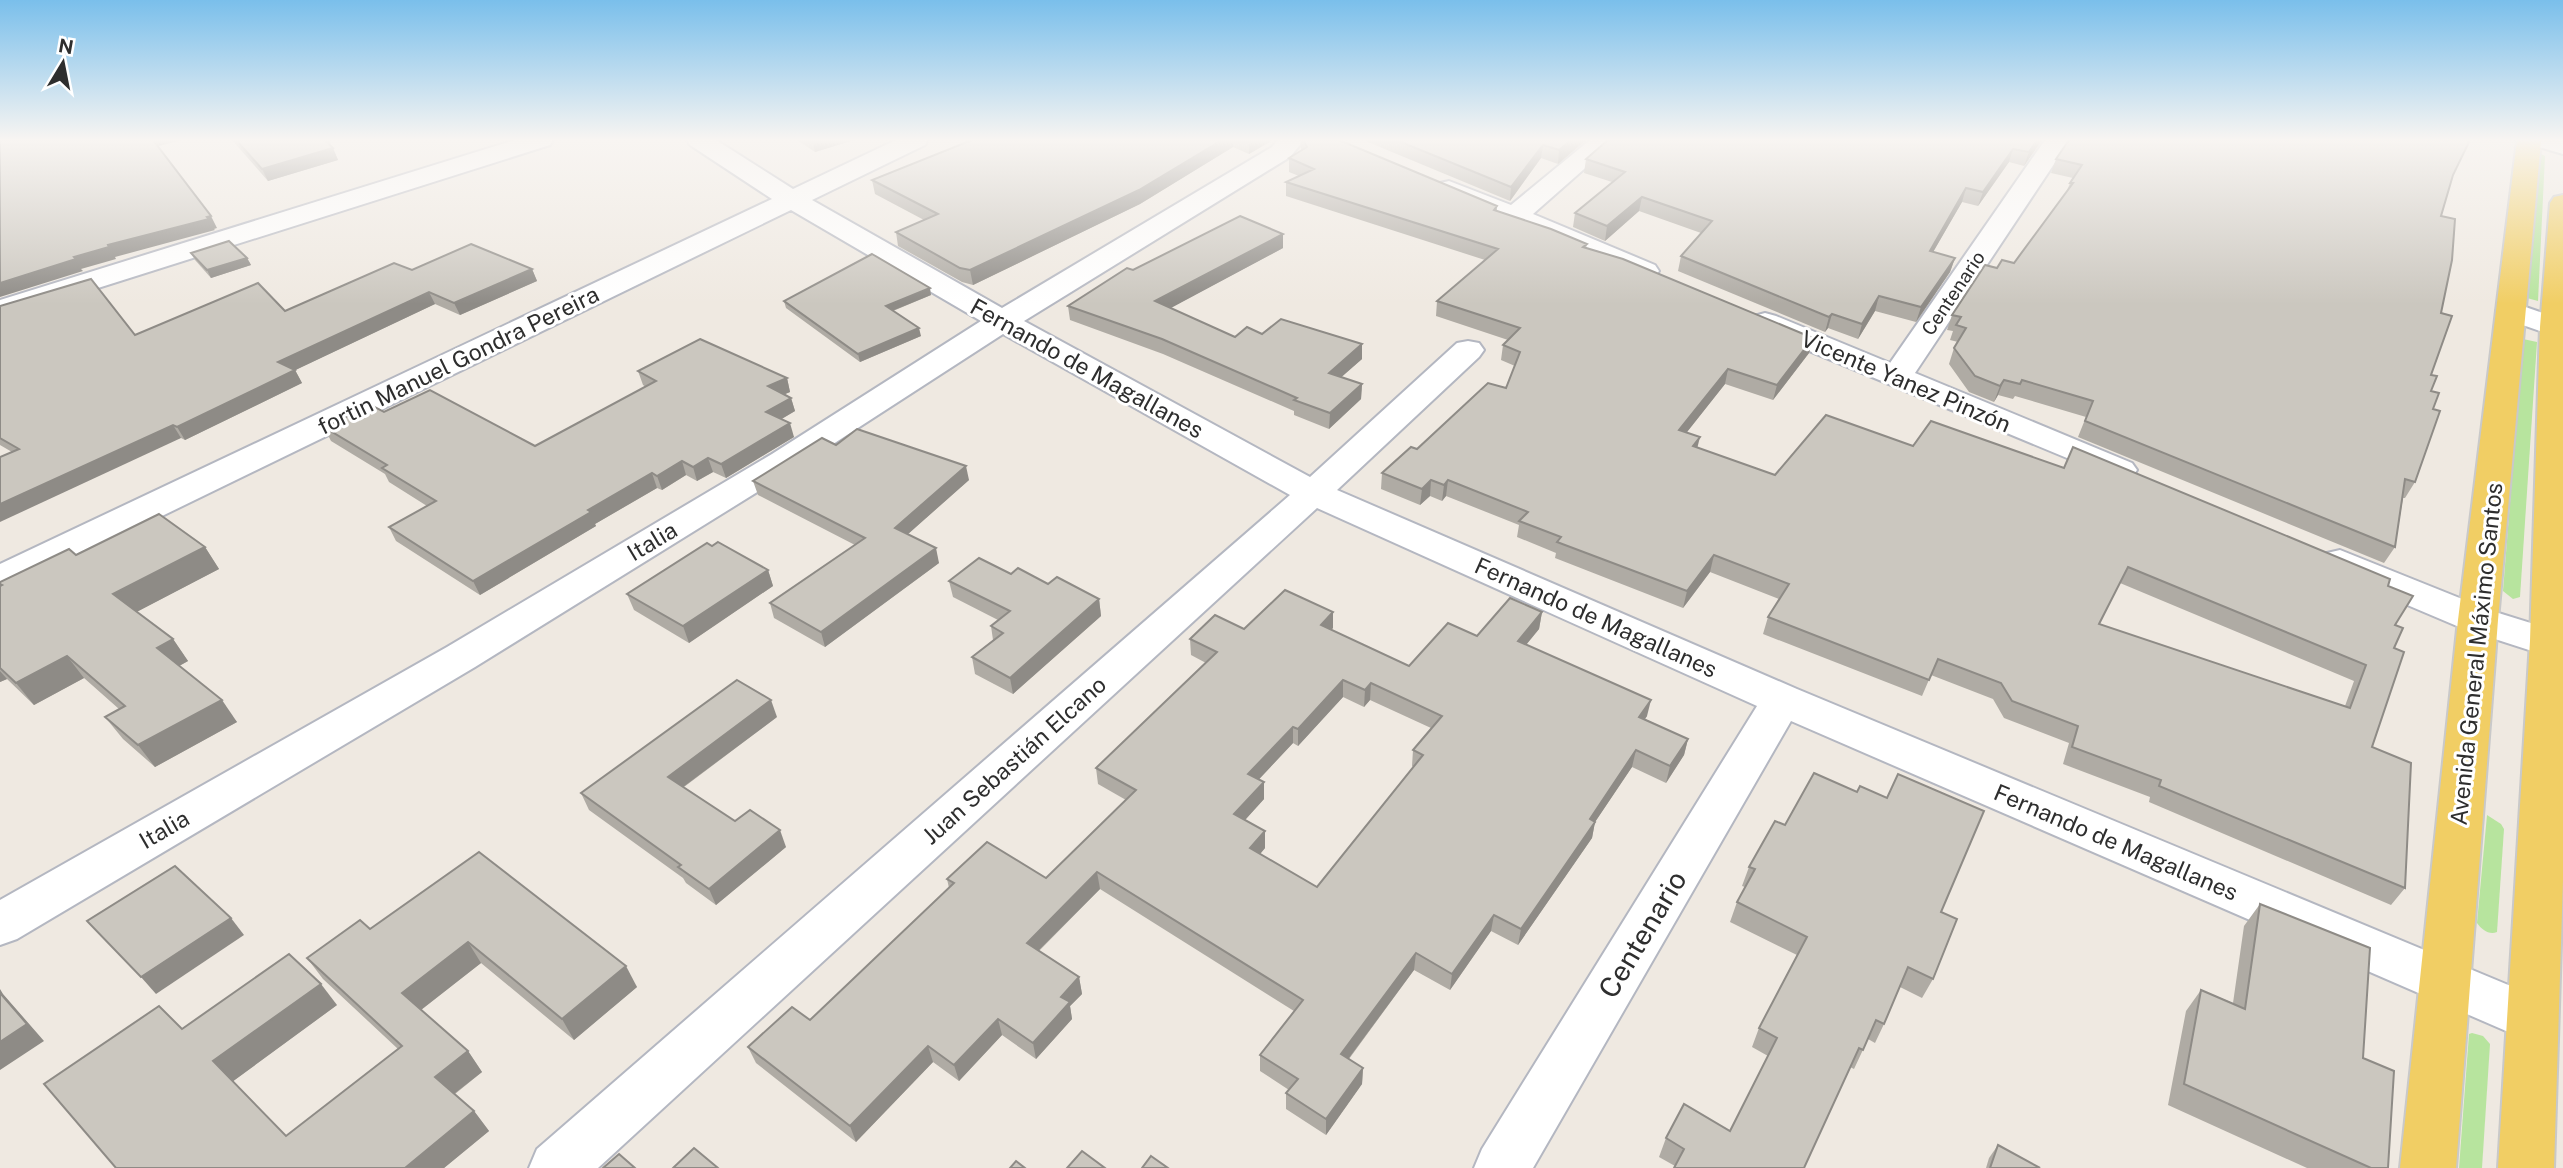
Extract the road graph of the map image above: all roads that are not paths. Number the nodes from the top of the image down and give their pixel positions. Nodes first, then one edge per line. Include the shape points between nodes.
1 (368, 195) edge
2 (783, 195) edge
3 (803, 195) edge
4 (1211, 195) edge
5 (1464, 195) edge
6 (1540, 195) edge
7 (2021, 195) edge
8 (2523, 195) edge
9 (792, 200) junction
10 (2563, 203) edge
11 (1515, 216) junction
12 (1667, 281) edge
13 (0, 310) edge
14 (2511, 311) junction
15 (1743, 313) edge
16 (1002, 321) junction
17 (2559, 329) edge
18 (1468, 350) dead end
19 (1896, 377) junction
20 (2149, 483) edge
21 (1313, 493) junction
22 (2314, 551) edge
23 (0, 579) edge
24 (2478, 620) junction
25 (2557, 644) edge
26 (1782, 700) junction
27 (0, 924) edge
28 (2445, 982) junction
29 (2531, 1018) junction
30 (557, 1168) edge
31 (1502, 1168) edge
32 (2428, 1168) edge
33 (2526, 1168) edge

1 - 13 street
2 - 9 street, Fernando de Magallanes
3 - 9 street, fortin Manuel Gondra Pereira
4 - 16 street, Italia
5 - 11 street
6 - 11 street
7 - 19 street, Centenario
8 - 14 main road, Avenida General Máximo Santos
9 - 16 street, Fernando de Magallanes
9 - 23 street, fortin Manuel Gondra Pereira
10 - 17 main road
11 - 12 street
14 - 17 street
14 - 24 main road, Avenida General Máximo Santos
15 - 19 street, Vicente Yanez Pinzón
16 - 21 street, Fernando de Magallanes
16 - 27 street, Italia via 784,461 461,657
17 - 25 main road
18 - 21 street, Juan Sebastián Elcano
19 - 20 street, Vicente Yanez Pinzón
21 - 26 street, Fernando de Magallanes
21 - 30 street, Juan Sebastián Elcano
22 - 24 street
24 - 25 street
24 - 28 main road, Avenida General Máximo Santos
25 - 29 main road
26 - 28 street, Fernando de Magallanes
26 - 31 street, Centenario
28 - 29 street, Fernando de Magallanes
28 - 32 main road, Avenida General Máximo Santos
29 - 33 main road

